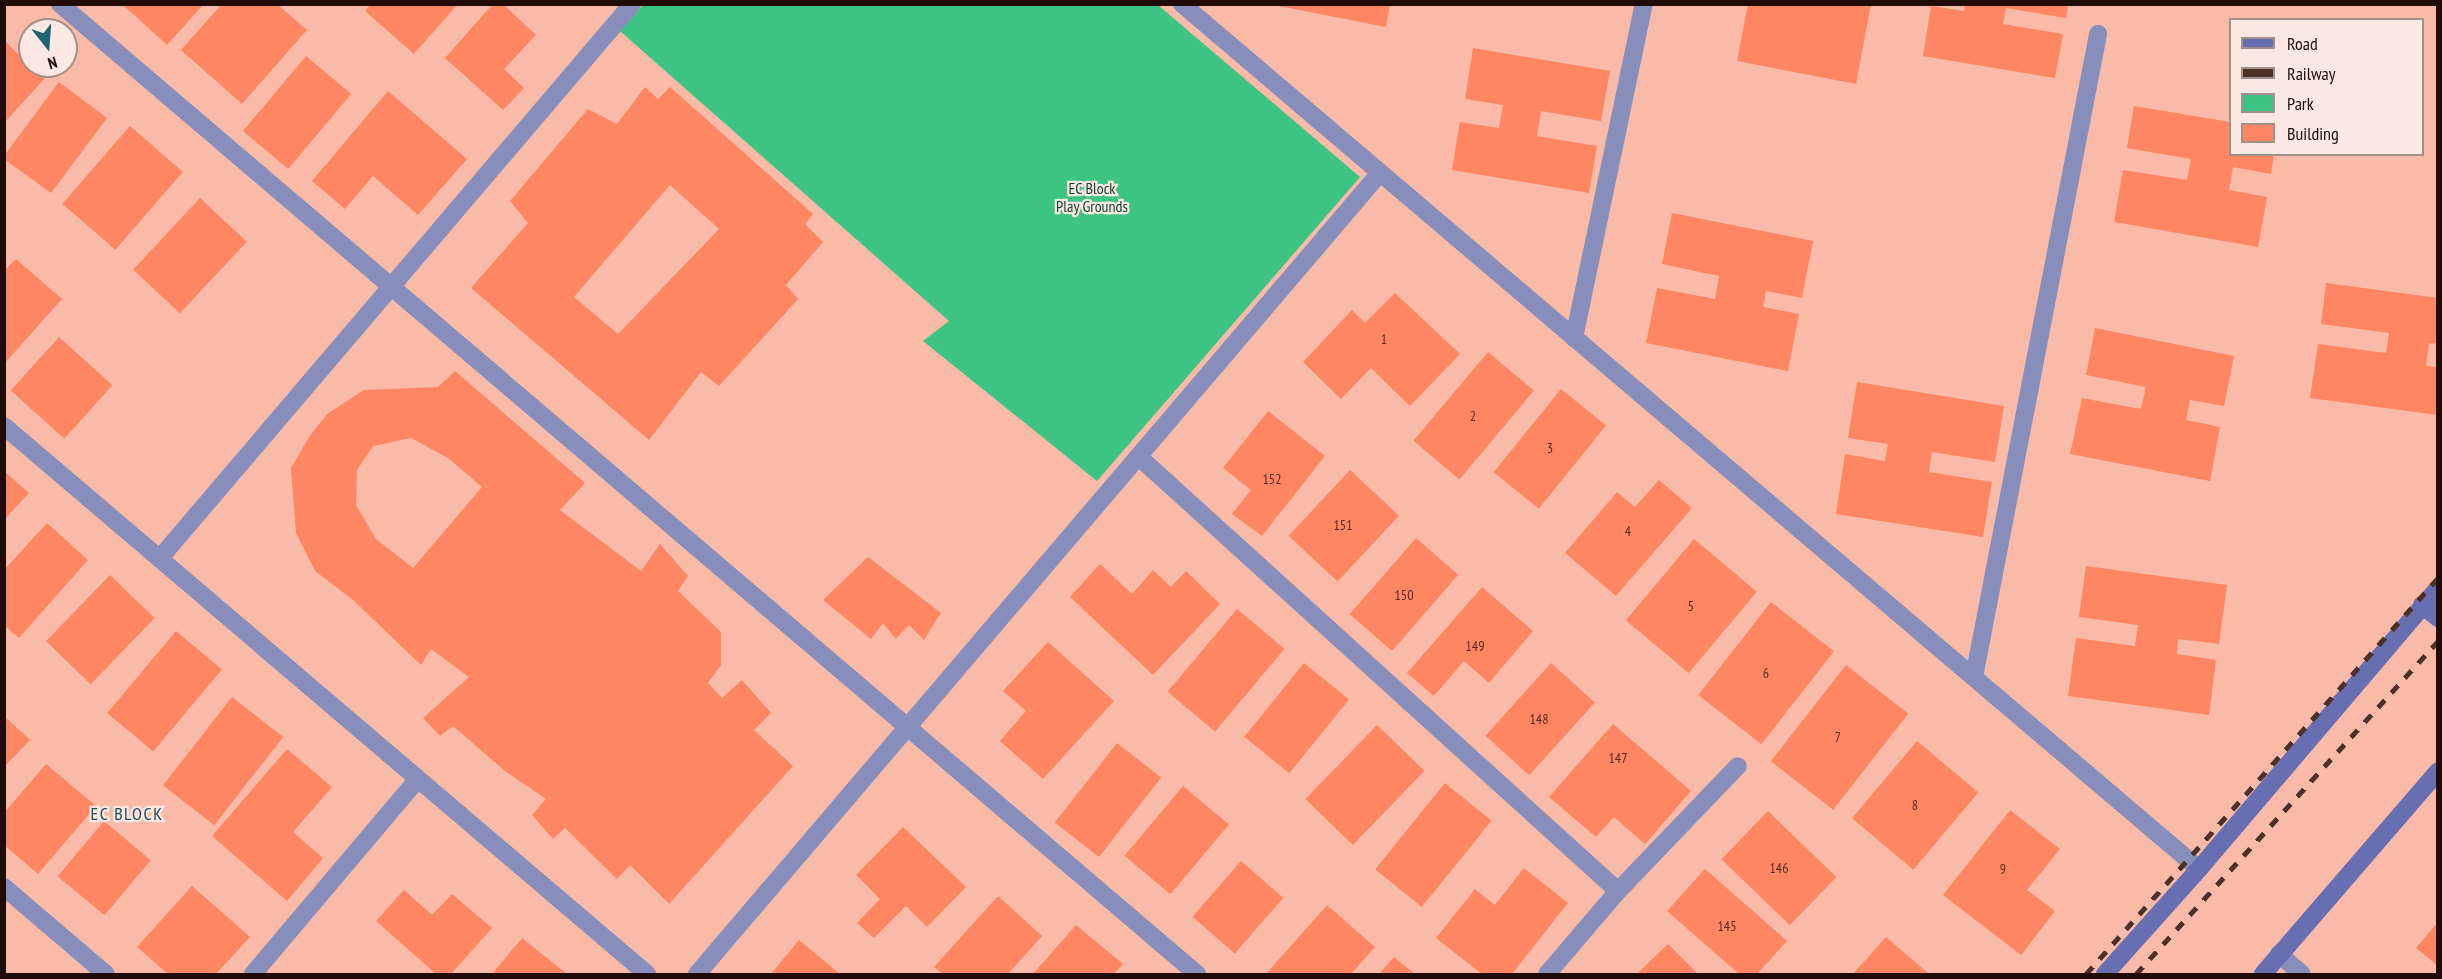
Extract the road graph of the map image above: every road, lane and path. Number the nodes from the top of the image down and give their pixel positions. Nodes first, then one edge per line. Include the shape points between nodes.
1 (60, 4) edge
2 (1182, 4) edge
3 (1644, 4) edge
4 (621, 8) edge
5 (2098, 34) dead end
6 (1380, 173) junction
7 (391, 287) junction
8 (1574, 338) junction
9 (4, 426) edge
10 (1139, 457) junction
11 (160, 558) junction
12 (2438, 588) edge
13 (2422, 605) junction
14 (2438, 618) edge
15 (1974, 677) junction
16 (908, 728) junction
17 (1738, 766) dead end
18 (2438, 771) edge
19 (418, 779) junction
20 (2199, 869) junction
21 (4, 887) edge
22 (1618, 891) junction
23 (2279, 954) junction
24 (106, 975) edge
25 (253, 975) edge
26 (647, 975) edge
27 (697, 975) edge
28 (1197, 975) edge
29 (1547, 975) edge
30 (2105, 975) edge
31 (2263, 975) edge
32 (2302, 975) edge

1 - 7 street
2 - 6 street
3 - 8 street
4 - 7 street
5 - 15 street
6 - 8 street
6 - 10 street
7 - 11 street
7 - 16 street
8 - 15 street
9 - 11 street
10 - 16 street
10 - 22 street
11 - 19 street
12 - 13 main road
13 - 14 main road
13 - 20 main road
15 - 20 street
16 - 27 street
16 - 28 street
17 - 22 street
18 - 23 main road
19 - 25 street
19 - 26 street
20 - 30 main road
21 - 24 street
22 - 29 street
23 - 31 main road
23 - 32 street

